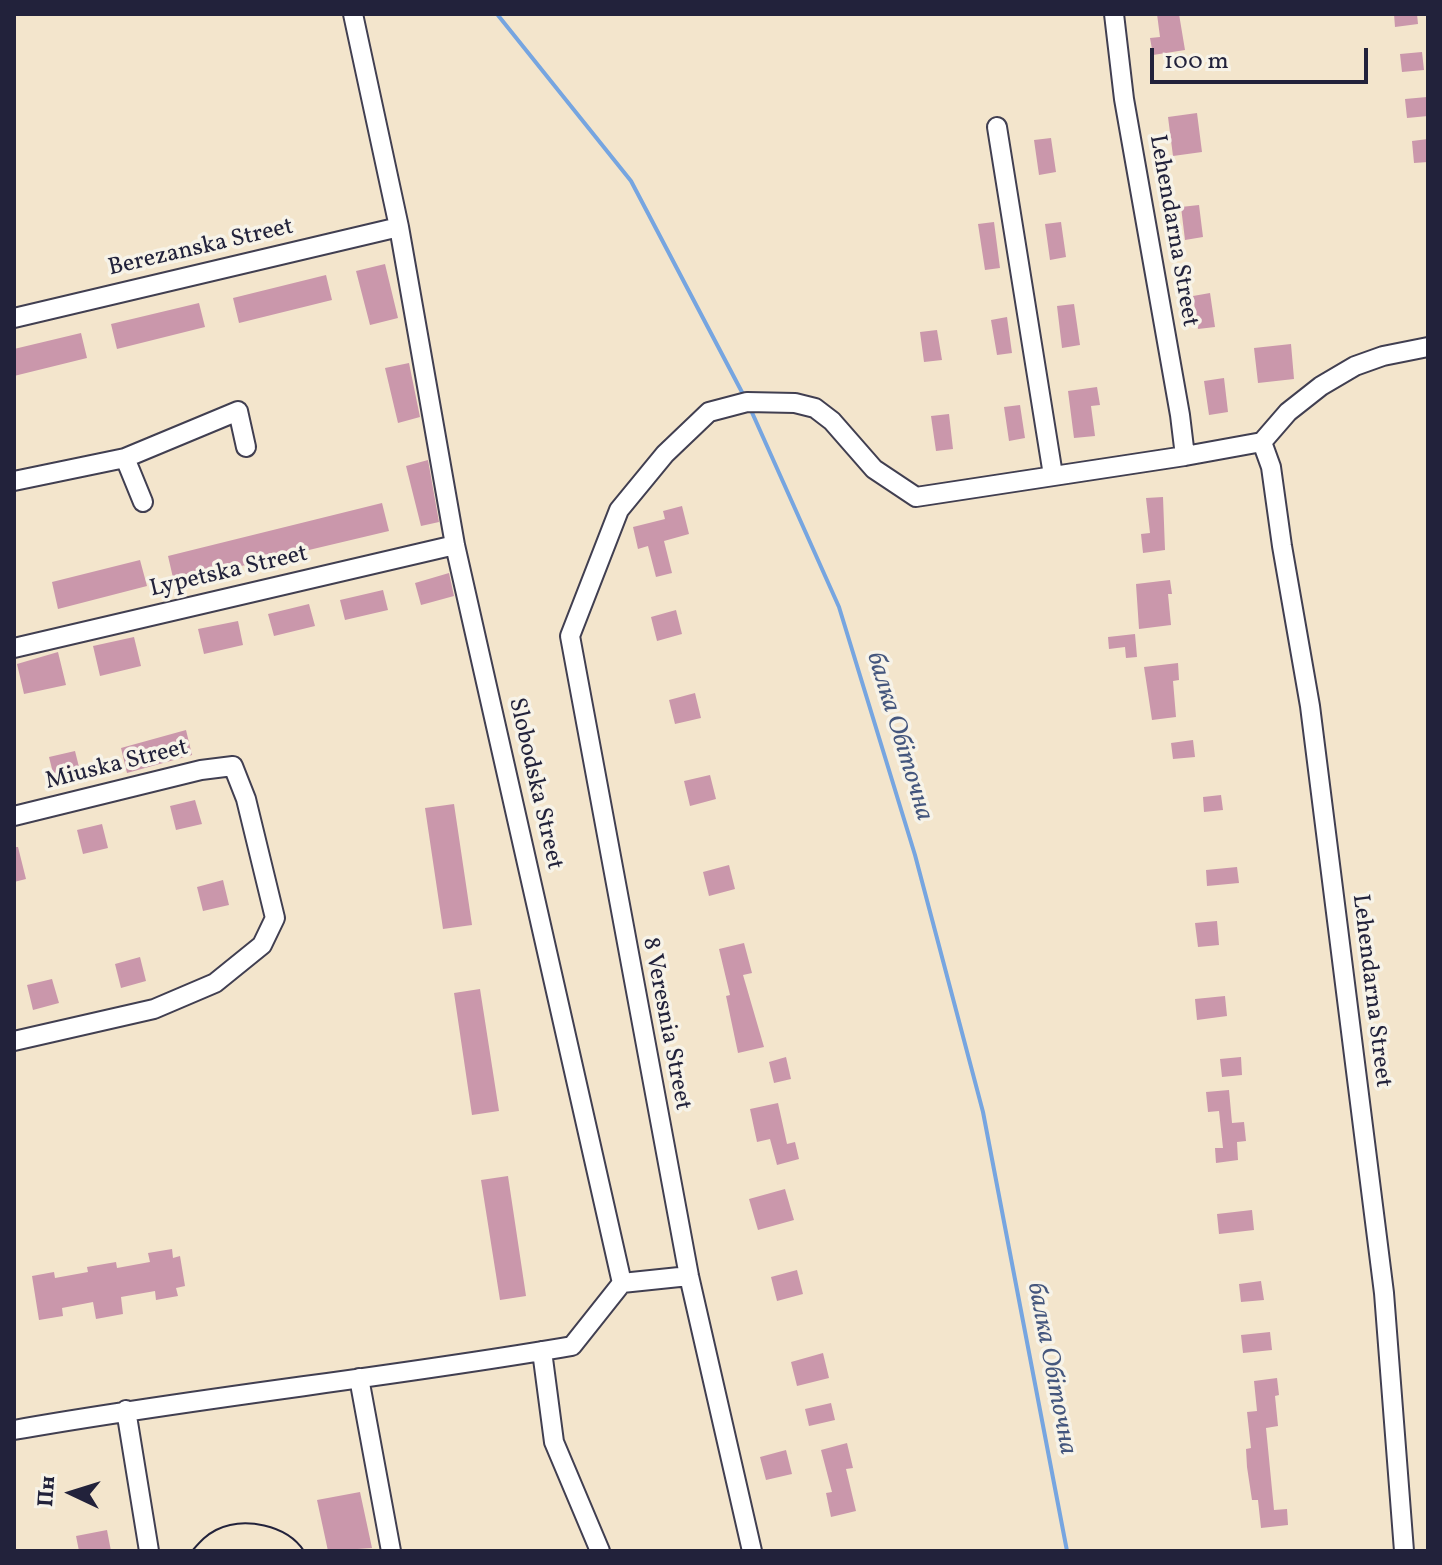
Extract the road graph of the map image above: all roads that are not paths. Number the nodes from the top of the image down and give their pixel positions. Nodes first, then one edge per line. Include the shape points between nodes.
1 (353, 14) edge
2 (1114, 14) edge
3 (997, 127) dead end
4 (399, 227) junction
5 (14, 318) edge
6 (1425, 344) edge
7 (1262, 442) junction
8 (246, 447) dead end
9 (1185, 456) junction
10 (125, 458) junction
11 (1053, 475) junction
12 (14, 481) edge
13 (143, 502) dead end
14 (455, 545) junction
15 (14, 648) edge
16 (14, 816) edge
17 (14, 1041) edge
18 (689, 1276) junction
19 (622, 1283) junction
20 (542, 1351) junction
21 (359, 1378) junction
22 (126, 1410) junction
23 (14, 1430) edge
24 (149, 1551) edge
25 (391, 1551) edge
26 (600, 1551) edge
27 (752, 1551) edge
28 (1404, 1551) edge

1 - 4 street, Slobodska Street
2 - 9 street, Lehendarna Street
3 - 11 street
4 - 5 street, Berezanska Street
4 - 14 street, Slobodska Street
6 - 7 street via 1355,366 1321,386
7 - 9 street
7 - 28 street, Lehendarna Street via 1271,467 1310,706 1384,1293
8 - 10 street via 238,411
9 - 11 street
10 - 12 street
10 - 13 street
11 - 18 street, 8 Veresnia Street via 916,497 874,469 815,408 747,402 709,412 619,510 570,636
14 - 15 street, Lypetska Street
14 - 19 street, Slobodska Street
16 - 17 street, Miuska Street via 233,766 275,918 262,945 215,983 154,1009
18 - 19 street
18 - 27 street, 8 Veresnia Street
19 - 20 street via 572,1346
20 - 21 street
20 - 26 street via 554,1442
21 - 22 street
21 - 25 street
22 - 23 street
22 - 24 street

